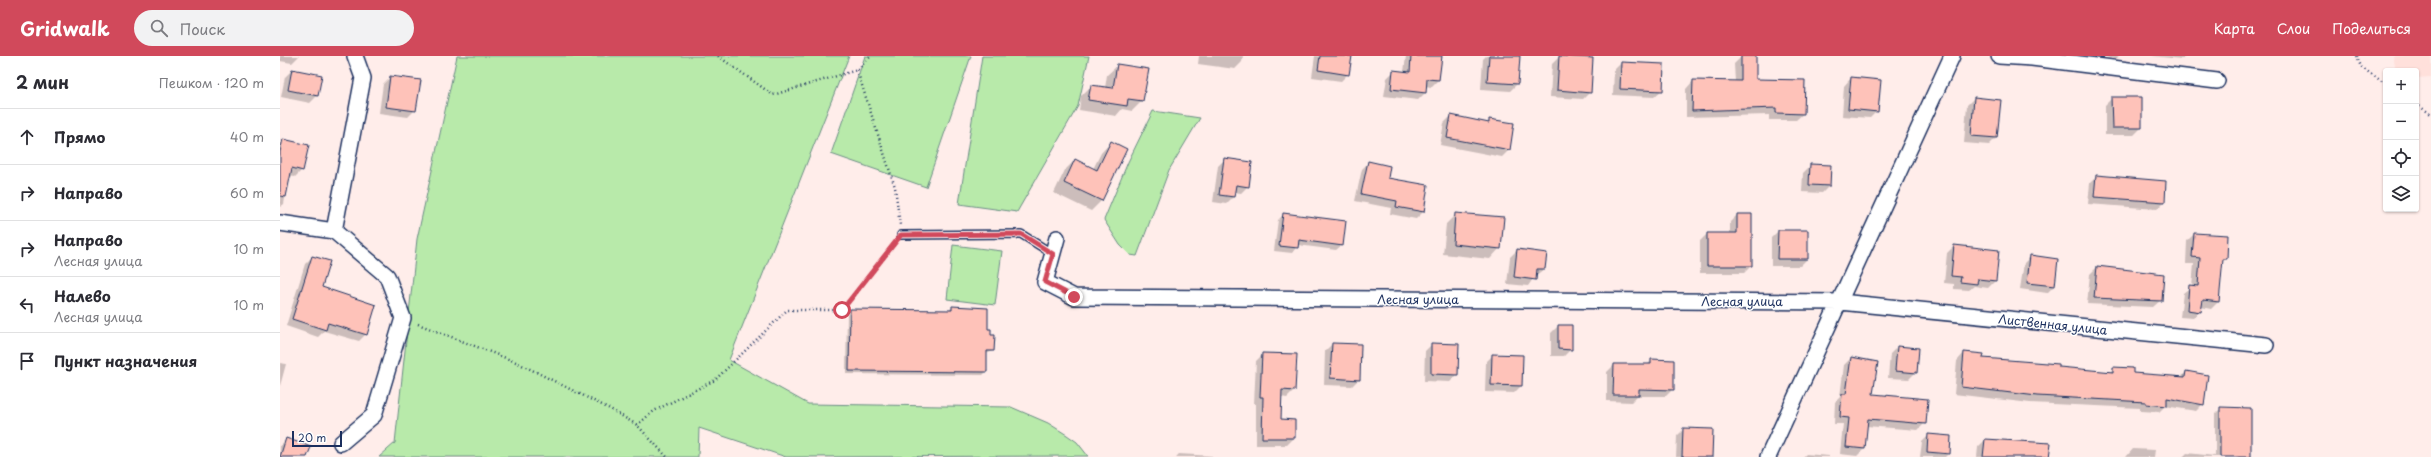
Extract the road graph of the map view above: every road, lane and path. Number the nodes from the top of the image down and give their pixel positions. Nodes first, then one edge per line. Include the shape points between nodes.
1 (355, 56) edge
2 (718, 56) edge
3 (871, 56) edge
4 (1952, 56) edge
5 (1999, 56) edge
6 (2357, 56) edge
7 (857, 70) junction
8 (2218, 82) dead end
9 (2383, 82) edge
10 (2419, 106) edge
11 (2431, 114) edge
12 (280, 223) edge
13 (334, 231) junction
14 (901, 235) junction
15 (1057, 238) dead end
16 (1053, 254) junction
17 (1840, 302) junction
18 (403, 318) junction
19 (2266, 345) dead end
20 (637, 425) junction
21 (341, 443) dead end
22 (667, 457) edge
23 (1768, 457) edge

1 - 13 street via 363,78
2 - 7 path via 773,95
3 - 7 path
4 - 17 street
5 - 8 street
6 - 9 path via 2361,67
7 - 14 path via 895,187
10 - 11 path
12 - 13 street
13 - 18 street via 387,276
14 - 16 lane via 1021,234
14 - 20 path via 842,310 787,310 715,380 654,411
15 - 16 street, Лесная улица
16 - 17 street, Лесная улица via 1045,282 1074,297
17 - 19 street, Лиственная улица
17 - 23 street
18 - 20 path via 516,362
18 - 21 street via 374,415
20 - 22 path

